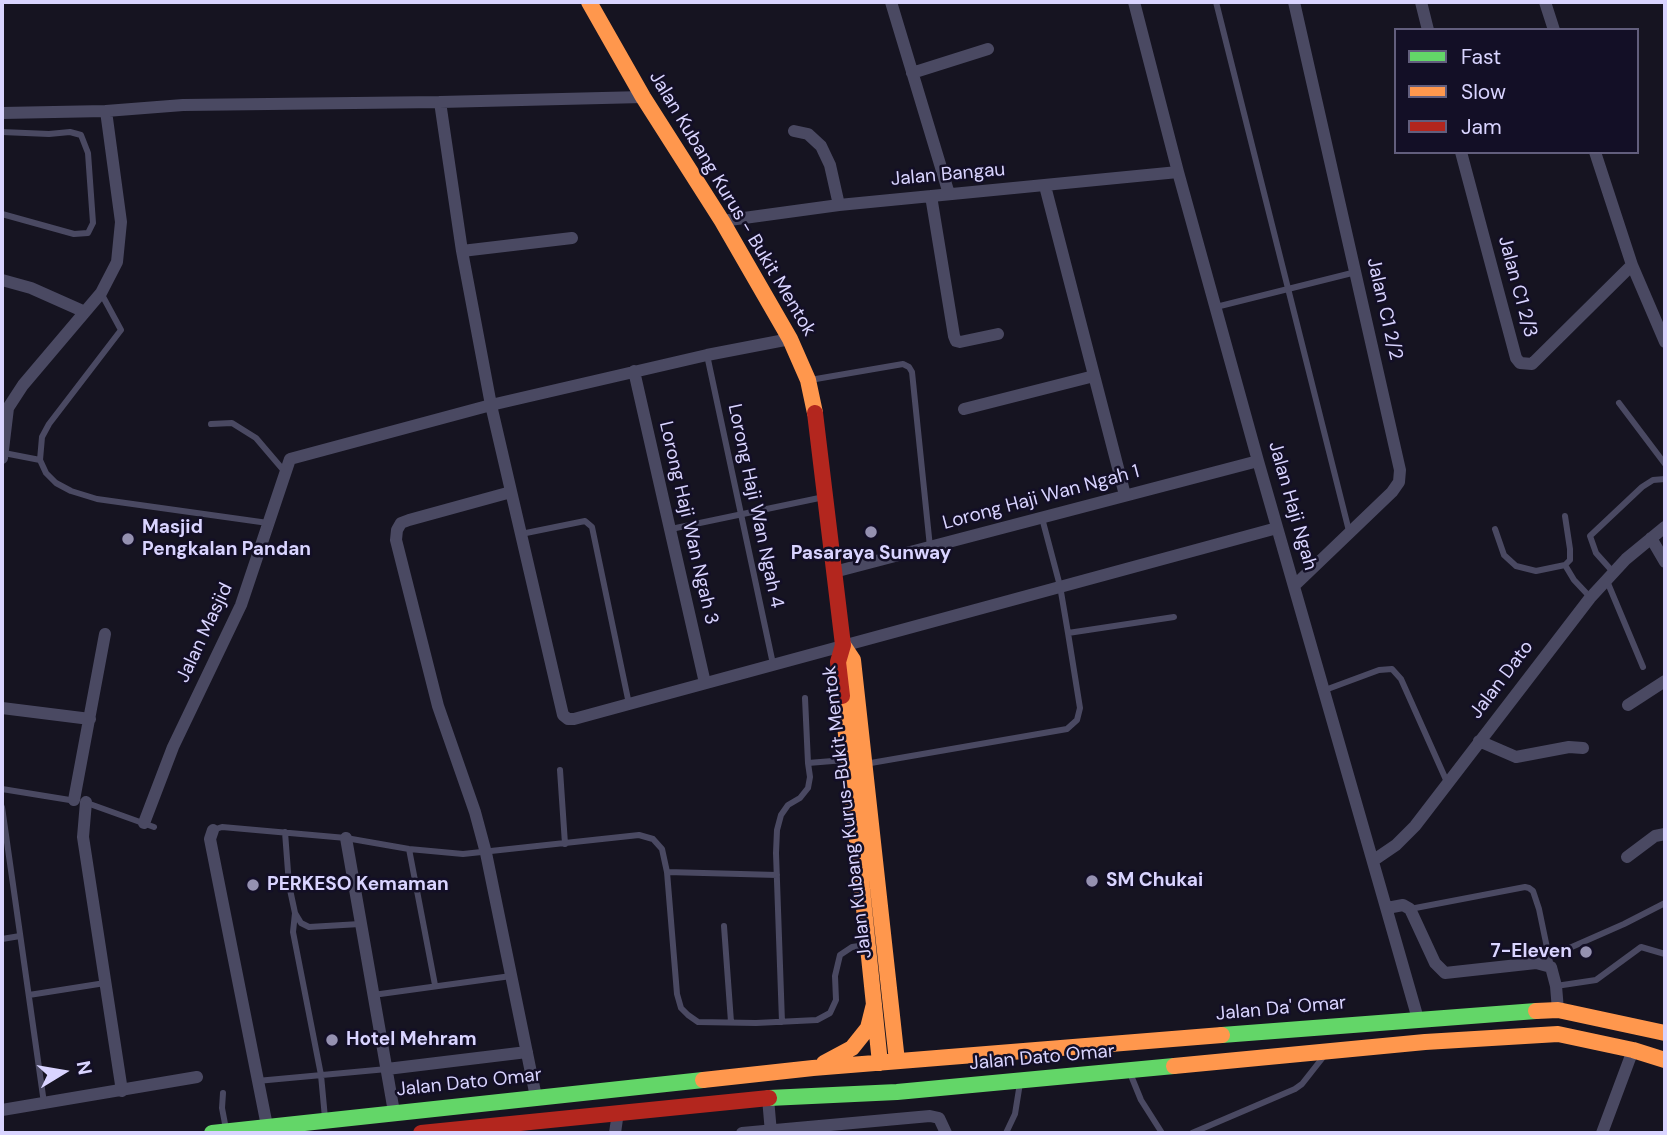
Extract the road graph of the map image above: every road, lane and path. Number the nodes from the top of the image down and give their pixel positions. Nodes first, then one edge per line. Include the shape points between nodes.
1 (589, 2) edge
2 (891, 2) edge
3 (1134, 2) edge
4 (1216, 2) edge
5 (1294, 2) edge
6 (1421, 2) edge
7 (1545, 2) edge
8 (1428, 28) edge
9 (1553, 28) edge
10 (988, 49) dead end
11 (912, 73) junction
12 (643, 97) junction
13 (440, 102) junction
14 (106, 111) junction
15 (2, 113) edge
16 (794, 131) dead end
17 (2, 132) edge
18 (1462, 154) edge
19 (1596, 154) edge
20 (1178, 172) junction
21 (1045, 186) junction
22 (949, 194) junction
23 (931, 196) junction
24 (839, 205) junction
25 (2, 214) edge
26 (722, 221) junction
27 (572, 238) dead end
28 (462, 251) junction
29 (1632, 265) junction
30 (1356, 272) junction
31 (2, 280) edge
32 (1289, 289) junction
33 (101, 293) junction
34 (1216, 307) junction
35 (85, 312) junction
36 (998, 334) dead end
37 (790, 340) junction
38 (1665, 342) edge
39 (707, 355) junction
40 (634, 371) junction
41 (1094, 376) junction
42 (808, 380) junction
43 (1619, 403) dead end
44 (491, 405) junction
45 (5, 408) edge
46 (964, 409) dead end
47 (211, 424) dead end
48 (3, 455) edge
49 (40, 460) junction
50 (1258, 461) junction
51 (1665, 464) edge
52 (285, 472) junction
53 (1665, 479) edge
54 (511, 492) junction
55 (1125, 495) junction
56 (826, 496) junction
57 (741, 514) junction
58 (1565, 516) dead end
59 (1042, 519) junction
60 (268, 523) junction
61 (1665, 527) edge
62 (1277, 528) junction
63 (670, 529) junction
64 (1495, 529) dead end
65 (1349, 531) junction
66 (521, 534) junction
67 (1651, 538) junction
68 (930, 547) junction
69 (1665, 562) edge
70 (1565, 565) junction
71 (834, 572) junction
72 (1610, 576) junction
73 (1295, 585) junction
74 (1060, 586) junction
75 (1590, 598) junction
76 (1174, 617) dead end
77 (1069, 633) junction
78 (105, 634) dead end
79 (843, 645) junction
80 (773, 664) junction
81 (1643, 667) dead end
82 (1665, 681) edge
83 (705, 683) junction
84 (1325, 690) junction
85 (805, 698) dead end
86 (629, 704) junction
87 (1628, 705) dead end
88 (2, 708) edge
89 (90, 719) junction
90 (1479, 741) junction
91 (1583, 748) dead end
92 (857, 762) junction
93 (808, 763) junction
94 (560, 770) dead end
95 (1448, 783) junction
96 (2, 789) edge
97 (80, 801) junction
98 (2, 807) edge
99 (149, 825) joint
100 (213, 830) joint
101 (285, 832) junction
102 (1665, 834) edge
103 (346, 838) junction
104 (565, 844) junction
105 (409, 849) junction
106 (486, 853) junction
107 (1627, 858) dead end
108 (1374, 860) junction
109 (667, 872) junction
110 (776, 875) junction
111 (1665, 903) edge
112 (1387, 908) junction
113 (1410, 909) junction
114 (295, 913) junction
115 (360, 924) junction
116 (724, 926) dead end
117 (20, 936) junction
118 (2, 939) edge
119 (868, 944) junction
120 (1665, 954) edge
121 (1550, 962) junction
122 (511, 976) junction
123 (105, 982) junction
124 (435, 985) junction
125 (1556, 986) junction
126 (29, 995) junction
127 (373, 995) junction
128 (874, 1004) junction
129 (1558, 1010) junction
130 (1419, 1019) junction
131 (731, 1022) junction
132 (782, 1022) junction
133 (1665, 1033) edge
134 (1633, 1050) junction
135 (527, 1052) junction
136 (1327, 1052) junction
137 (1665, 1059) edge
138 (880, 1063) junction
139 (813, 1068) junction
140 (387, 1069) junction
141 (894, 1069) junction
142 (1129, 1071) junction
143 (321, 1075) junction
144 (197, 1077) dead end
145 (1063, 1077) junction
146 (257, 1081) junction
147 (1021, 1081) junction
148 (122, 1091) junction
149 (223, 1093) dead end
150 (536, 1097) junction
151 (768, 1098) junction
152 (44, 1103) junction
153 (2, 1110) edge
154 (394, 1112) junction
155 (618, 1112) junction
156 (325, 1120) junction
157 (267, 1126) junction
158 (219, 1132) edge
159 (771, 1132) edge
160 (421, 1133) edge
161 (615, 1133) edge
162 (742, 1133) edge
163 (946, 1133) edge
164 (1006, 1133) edge
165 (1162, 1133) edge
166 (1192, 1133) edge
167 (1602, 1133) edge

1 - 12 main road, Jalan Kubang Kurus - Bukit Mentok
2 - 11 street
3 - 20 street, Jalan Haji Ngah
4 - 32 lane
5 - 30 street, Jalan C1 2/2
6 - 8 street
7 - 9 street
10 - 11 street
11 - 22 street
12 - 13 street
12 - 26 main road, Jalan Kubang Kurus - Bukit Mentok
13 - 14 street via 183,105
13 - 28 street
14 - 15 street
14 - 33 street via 121,222 117,262
16 - 24 street via 808,134 821,146
17 - 25 lane via 81,135 88,153 93,223 88,233 75,234
18 - 29 street, Jalan C1 2/3 via 1520,363 1532,364
19 - 29 street
20 - 21 street, Jalan Bangau
20 - 34 street, Jalan Haji Ngah
21 - 22 street, Jalan Bangau
21 - 41 street
22 - 23 street, Jalan Bangau
23 - 24 street, Jalan Bangau
23 - 36 street via 956,341
24 - 26 street, Jalan Bangau
26 - 37 main road, Jalan Kubang Kurus - Bukit Mentok
27 - 28 street
28 - 44 street
29 - 38 street
30 - 32 lane
30 - 65 street, Jalan C1 2/2 via 1400,470 1392,492
31 - 35 street
32 - 34 lane
32 - 65 lane
33 - 35 street
33 - 49 lane via 121,330 48,424
34 - 50 street, Jalan Haji Ngah
35 - 45 street
37 - 39 street
37 - 42 main road, Jalan Kubang Kurus - Bukit Mentok
39 - 40 street
39 - 57 lane, Lorong Haji Wan Ngah 4
40 - 44 street
40 - 63 street, Lorong Haji Wan Ngah 3
41 - 46 street
41 - 55 street
42 - 56 main road, Jalan Kubang Kurus - Bukit Mentok
42 - 68 lane via 909,366
43 - 51 lane
44 - 52 street, Jalan Masjid via 294,457
44 - 54 street
45 - 48 street
47 - 52 lane via 232,423 256,438
48 - 49 lane
49 - 60 lane via 56,483 97,499
50 - 55 street, Lorong Haji Wan Ngah 1
50 - 62 street, Jalan Haji Ngah
52 - 60 street, Jalan Masjid
53 - 72 lane via 1642,487 1590,536
54 - 66 street
54 - 106 street via 401,523 396,540 438,706
55 - 59 street, Lorong Haji Wan Ngah 1
56 - 57 lane
56 - 71 main road, Jalan Kubang Kurus - Bukit Mentok
57 - 63 lane
57 - 80 lane, Lorong Haji Wan Ngah 4
58 - 70 lane via 1570,549
59 - 68 street, Lorong Haji Wan Ngah 1
59 - 74 lane
60 - 99 street, Jalan Masjid via 242,605 173,747
61 - 67 street, Jalan Dato
62 - 73 street, Jalan Haji Ngah
62 - 74 street
63 - 83 street, Lorong Haji Wan Ngah 3
64 - 70 lane via 1504,555 1516,566 1536,571
65 - 73 street, Jalan C1 2/2
66 - 86 street via 564,715 574,719
66 - 86 lane via 585,521 592,527
67 - 69 street
67 - 72 street, Jalan Dato
68 - 71 street, Lorong Haji Wan Ngah 1
70 - 75 lane
71 - 79 main road, Jalan Kubang Kurus - Bukit Mentok
72 - 75 street, Jalan Dato
72 - 81 lane
73 - 84 street, Jalan Haji Ngah
74 - 77 lane
74 - 79 street
75 - 90 street, Jalan Dato
76 - 77 lane
77 - 92 lane via 1080,708 1068,729
78 - 89 street
79 - 80 street
79 - 92 main road, Jalan Kubang Kurus-Bukit Mentok via 853,660
80 - 83 street
82 - 87 street
83 - 86 street
84 - 95 lane via 1392,669 1401,679
84 - 108 street, Jalan Haji Ngah
85 - 93 lane
88 - 89 street
89 - 97 street
90 - 91 street via 1516,757
90 - 95 street, Jalan Dato
92 - 93 lane
92 - 119 main road, Jalan Kubang Kurus-Bukit Mentok
92 - 141 main road, Jalan Kubang Kurus-Bukit Mentok
93 - 110 lane via 808,788 781,815
94 - 104 lane
95 - 108 street, Jalan Dato via 1415,826
96 - 97 lane
97 - 99 lane
97 - 123 street
98 - 117 lane
100 - 101 lane
100 - 146 street via 210,839
101 - 103 lane
101 - 114 lane
102 - 107 street via 1655,836
103 - 105 lane
103 - 115 street
104 - 106 lane
104 - 109 lane via 639,835 653,839 662,849
105 - 106 lane
105 - 124 lane
106 - 122 street
108 - 112 street, Jalan Haji Ngah
109 - 110 lane
109 - 131 lane via 681,1007 698,1022
110 - 132 lane
111 - 121 lane
112 - 113 street via 1403,905
112 - 130 street, Jalan Haji Ngah
113 - 121 street via 1444,973
113 - 121 lane via 1525,887 1532,891 1539,909
114 - 115 lane via 309,927
114 - 143 lane via 293,932
115 - 127 street
116 - 131 lane
117 - 118 lane
117 - 126 lane
119 - 128 main road, Jalan Kubang Kurus-Bukit Mentok
119 - 132 lane via 852,947 841,956 830,1013 817,1020
120 - 125 lane via 1641,947 1596,980
121 - 125 street
122 - 124 lane
122 - 135 street
123 - 126 lane
123 - 148 street
124 - 127 lane
125 - 129 street
126 - 152 lane
127 - 140 street
128 - 138 main road, Jalan Kubang Kurus-Bukit Mentok
128 - 139 main road via 868,1028 852,1048
129 - 130 main road, Jalan Da' Omar
129 - 133 main road, Jalan Da' Omar
130 - 141 main road, Jalan Da' Omar
131 - 132 lane
134 - 136 main road, Jalan Dato Omar via 1558,1034
134 - 137 main road, Jalan Dato Omar
134 - 167 street
135 - 140 street
135 - 150 street
136 - 142 main road, Jalan Dato Omar
136 - 166 lane via 1295,1089
138 - 139 main road, Jalan Dato Omar
138 - 141 main road
139 - 150 main road, Jalan Dato Omar
140 - 143 lane
140 - 154 street
141 - 145 main road via 910,1081 1025,1073
141 - 151 main road via 872,1085
142 - 145 main road, Jalan Dato Omar
142 - 165 lane
143 - 146 lane
143 - 156 lane
144 - 148 street
145 - 147 main road, Jalan Dato Omar
146 - 157 street
147 - 151 main road, Jalan Dato Omar
147 - 164 lane
148 - 152 street
149 - 158 lane
150 - 154 main road, Jalan Dato Omar
151 - 155 main road, Jalan Dato Omar
151 - 159 street
152 - 153 street
154 - 156 main road, Jalan Dato Omar
155 - 160 main road, Jalan Dato Omar
155 - 161 street
156 - 157 main road, Jalan Dato Omar
157 - 158 main road, Jalan Dato Omar
159 - 162 street
159 - 163 street via 930,1116 939,1118

